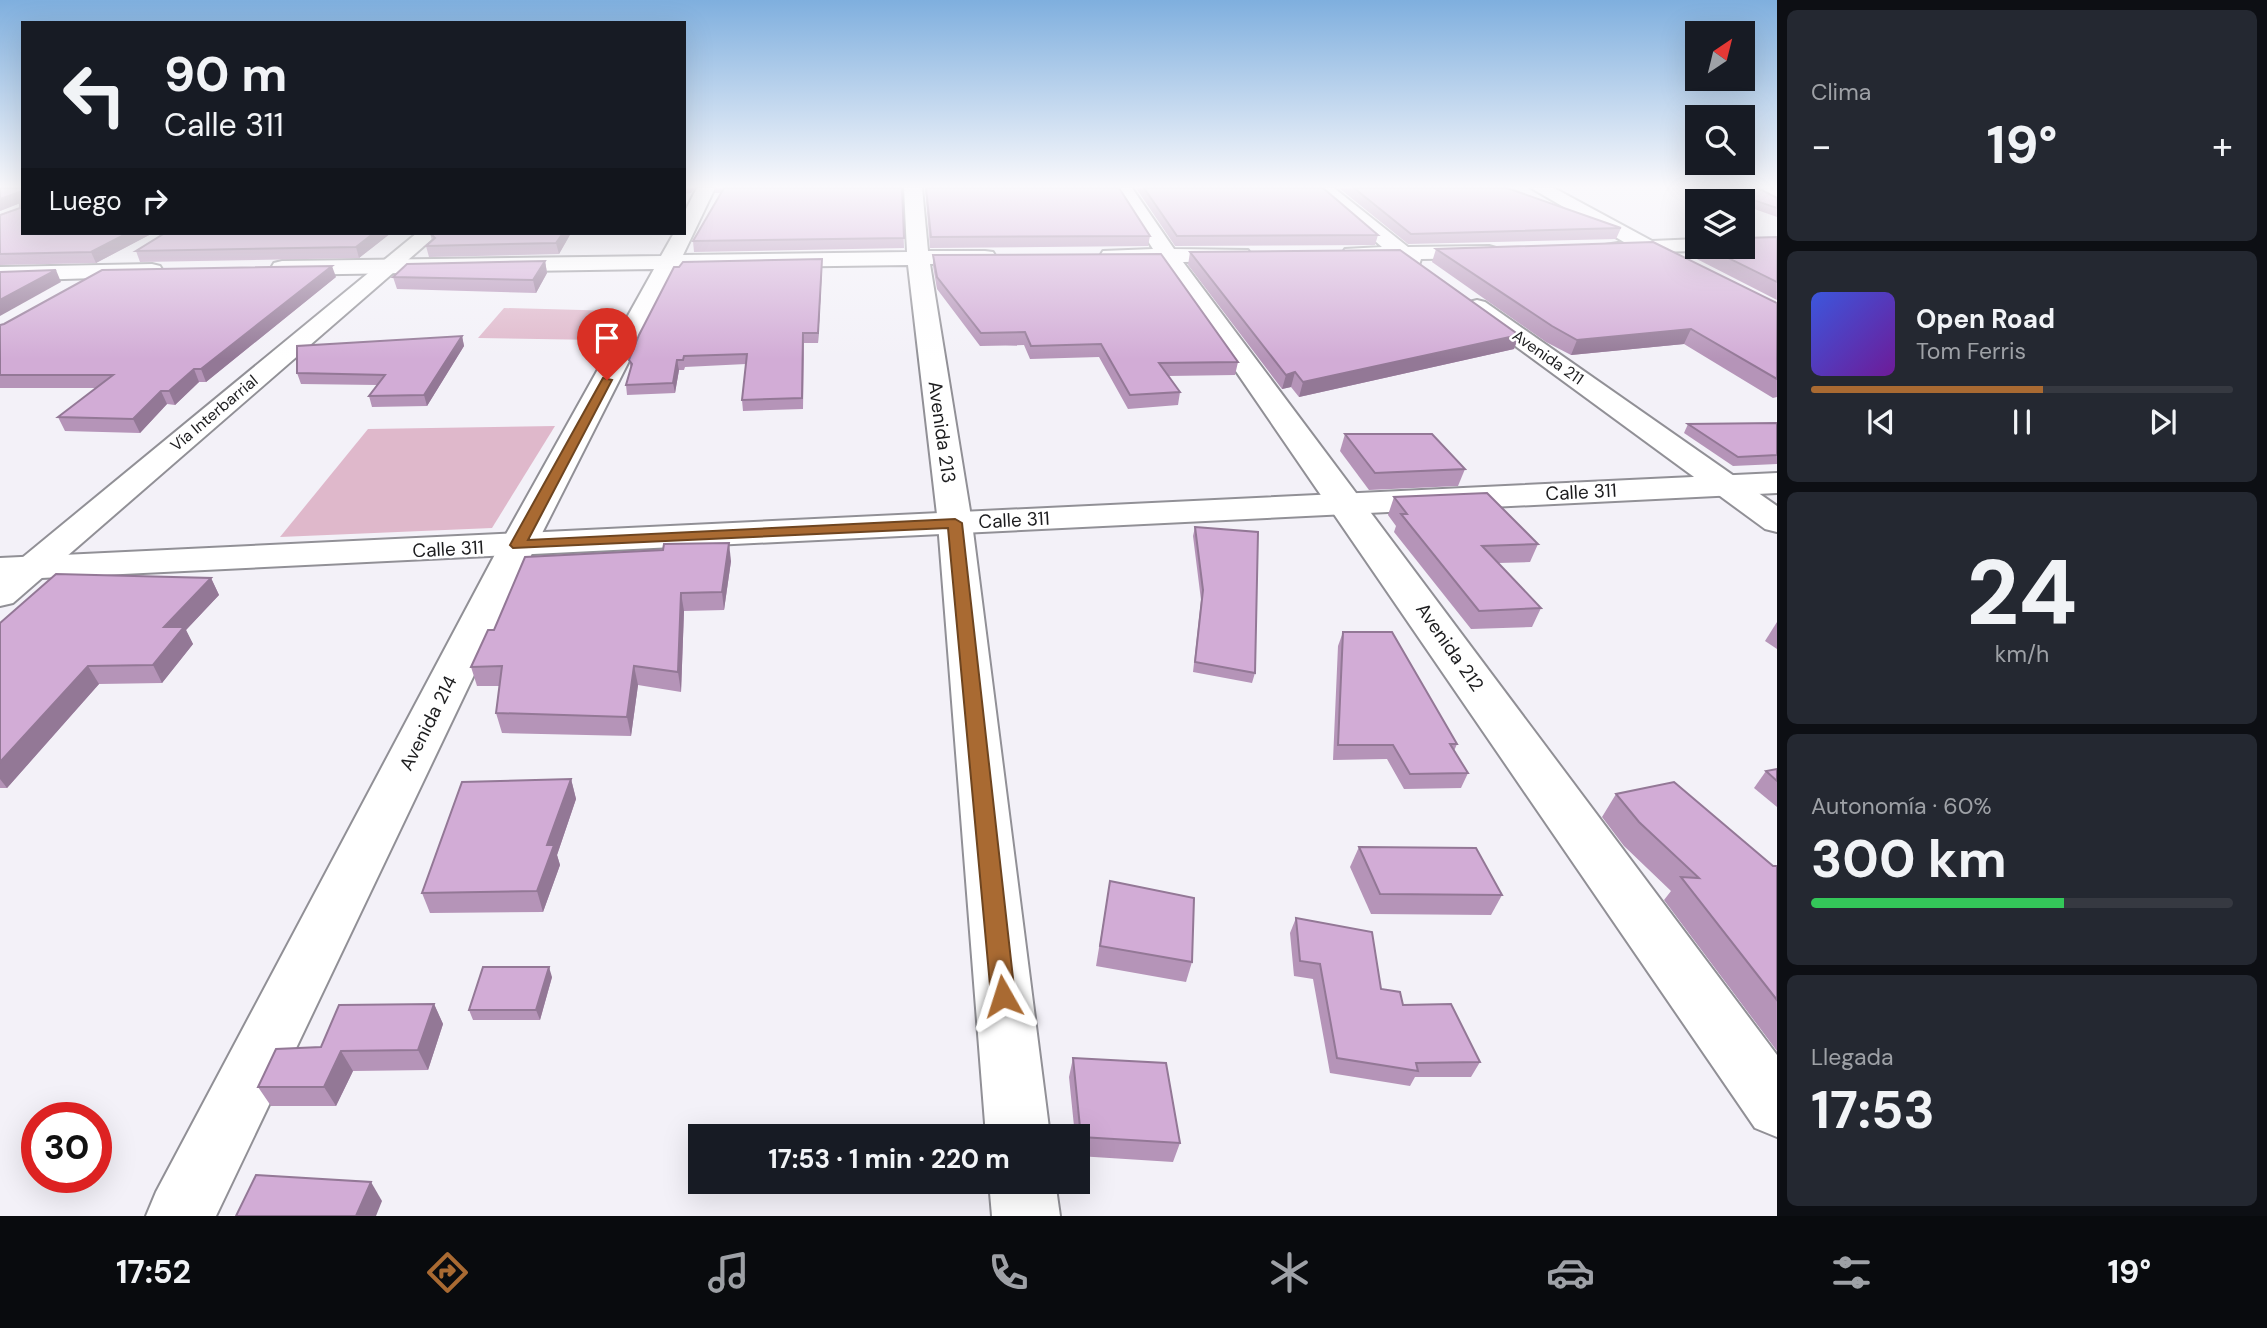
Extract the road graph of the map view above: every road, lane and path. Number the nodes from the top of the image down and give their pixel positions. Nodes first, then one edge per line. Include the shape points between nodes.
1 (414, 245) edge
2 (646, 245) edge
3 (678, 245) edge
4 (723, 245) edge
5 (917, 245) edge
6 (1161, 245) edge
7 (1391, 245) edge
8 (1644, 245) edge
9 (1685, 246) edge
10 (1650, 248) junction
11 (1595, 249) edge
12 (1512, 251) edge
13 (138, 252) edge
14 (1333, 254) edge
15 (1402, 254) junction
16 (1264, 255) edge
17 (1085, 256) edge
18 (1168, 256) junction
19 (918, 257) junction
20 (1001, 257) edge
21 (1685, 265) edge
22 (388, 266) junction
23 (266, 268) edge
24 (171, 270) edge
25 (104, 272) junction
26 (0, 274) edge
27 (1436, 278) edge
28 (1458, 293) edge
29 (58, 297) edge
30 (1777, 483) edge
31 (1729, 485) junction
32 (1347, 503) junction
33 (1777, 522) edge
34 (955, 523) junction
35 (518, 545) junction
36 (15, 569) edge
37 (0, 595) edge
38 (1777, 1106) edge
39 (1016, 1124) edge
40 (1023, 1194) edge
41 (180, 1216) edge
42 (1026, 1216) edge

1 - 22 street, Vía Interbarrial
2 - 22 street
3 - 35 street, Avenida 214
4 - 19 street
5 - 19 street, Avenida 213
6 - 18 street, Avenida 212
7 - 15 street
8 - 10 street
9 - 10 street
10 - 11 street
10 - 21 street
12 - 15 street
13 - 25 street
14 - 15 street
15 - 27 street
16 - 18 street
17 - 18 street
18 - 32 street, Avenida 212
19 - 20 street
19 - 34 street, Avenida 213
22 - 23 street
22 - 36 street, Vía Interbarrial
24 - 25 street
25 - 26 street
25 - 29 street
28 - 31 street, Avenida 211
30 - 31 street, Calle 311
31 - 32 street, Calle 311
31 - 33 street, Avenida 211
32 - 34 street, Calle 311
32 - 38 street, Avenida 212
34 - 35 street, Calle 311
34 - 39 street, Avenida 213
35 - 36 street, Calle 311
35 - 41 street, Avenida 214
36 - 37 street, Vía Interbarrial
40 - 42 street

